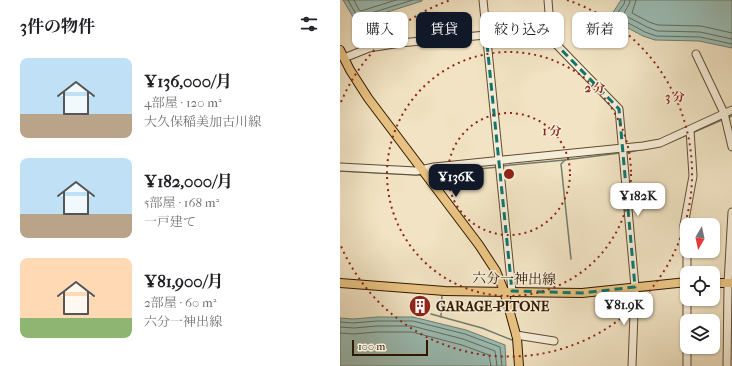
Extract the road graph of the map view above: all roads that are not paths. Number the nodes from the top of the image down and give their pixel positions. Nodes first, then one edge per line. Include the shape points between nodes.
1 (483, 0) edge
2 (548, 0) edge
3 (484, 12) edge
4 (549, 12) edge
5 (480, 35) edge
6 (487, 48) edge
7 (559, 48) edge
8 (342, 54) edge
9 (696, 54) dead end
10 (732, 110) edge
11 (724, 113) junction
12 (690, 130) junction
13 (732, 147) edge
14 (623, 149) junction
15 (499, 161) junction
16 (340, 167) edge
17 (422, 170) junction
18 (732, 212) edge
19 (687, 266) edge
20 (340, 283) edge
21 (680, 283) edge
22 (730, 283) edge
23 (635, 287) junction
24 (508, 291) junction
25 (516, 335) junction
26 (554, 341) dead end
27 (687, 354) edge
28 (519, 366) edge
29 (632, 366) edge
30 (688, 366) edge
31 (727, 366) edge

1 - 3 street
2 - 4 street
5 - 8 street via 400,43
6 - 15 street
7 - 14 street via 619,109
8 - 17 main road via 368,98
9 - 11 street
10 - 11 street
11 - 12 street
11 - 13 street
12 - 14 street via 660,143
12 - 19 street via 693,176 684,225
14 - 15 street
14 - 23 street
15 - 17 street
15 - 24 street
16 - 17 street
17 - 24 main road via 479,245
18 - 22 street
20 - 24 main road, 六分一神出線 via 445,291
21 - 23 main road, 六分一神出線
22 - 31 street
23 - 24 main road, 六分一神出線 via 582,293
23 - 29 street
24 - 25 main road
25 - 26 street
25 - 28 main road
27 - 30 street

